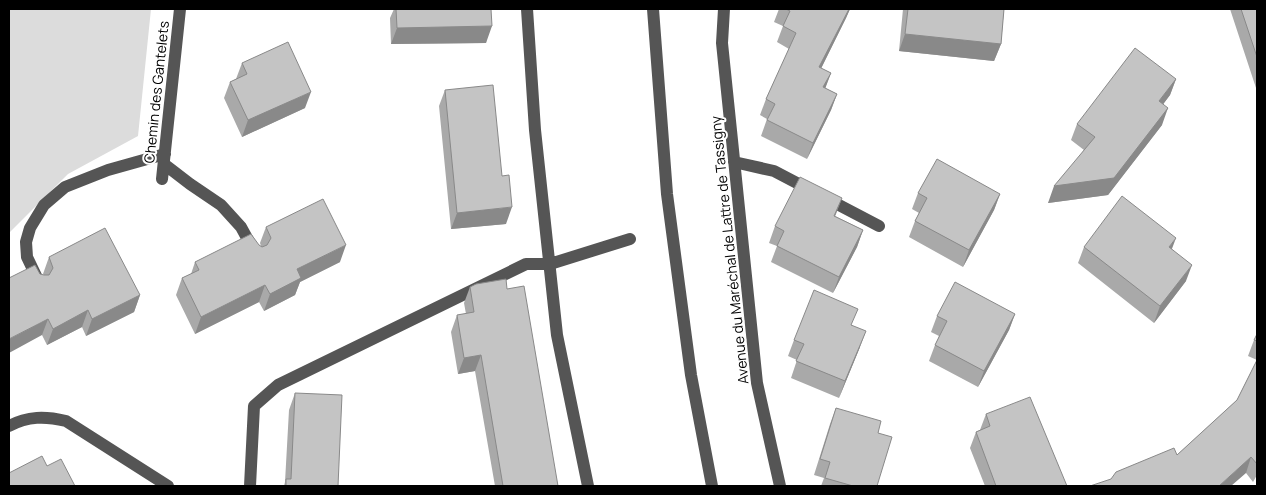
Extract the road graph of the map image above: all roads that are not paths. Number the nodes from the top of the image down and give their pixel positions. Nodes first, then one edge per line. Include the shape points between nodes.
1 (180, 9) edge
2 (527, 9) edge
3 (653, 9) edge
4 (724, 9) edge
5 (164, 159) junction
6 (734, 162) junction
7 (162, 179) dead end
8 (879, 226) dead end
9 (630, 239) dead end
10 (256, 255) edge
11 (550, 264) junction
12 (40, 284) edge
13 (9, 426) edge
14 (168, 486) edge
15 (250, 486) edge
16 (588, 486) edge
17 (712, 486) edge
18 (780, 486) edge

1 - 5 street, Chemin des Gantelets
2 - 11 street via 535,130
3 - 17 street via 667,194 691,375
4 - 6 street, Avenue du Maréchal de Lattre de Tassigny via 722,43
5 - 7 street, Chemin des Gantelets
5 - 10 street via 190,184 221,205 241,227
5 - 12 street via 108,170 65,187 44,205 30,228 26,242 27,257
6 - 8 street via 774,171
6 - 18 street, Avenue du Maréchal de Lattre de Tassigny via 757,383
9 - 11 street
11 - 15 street via 526,264 278,385 254,406
11 - 16 street via 557,334
13 - 14 street via 34,417 66,421

